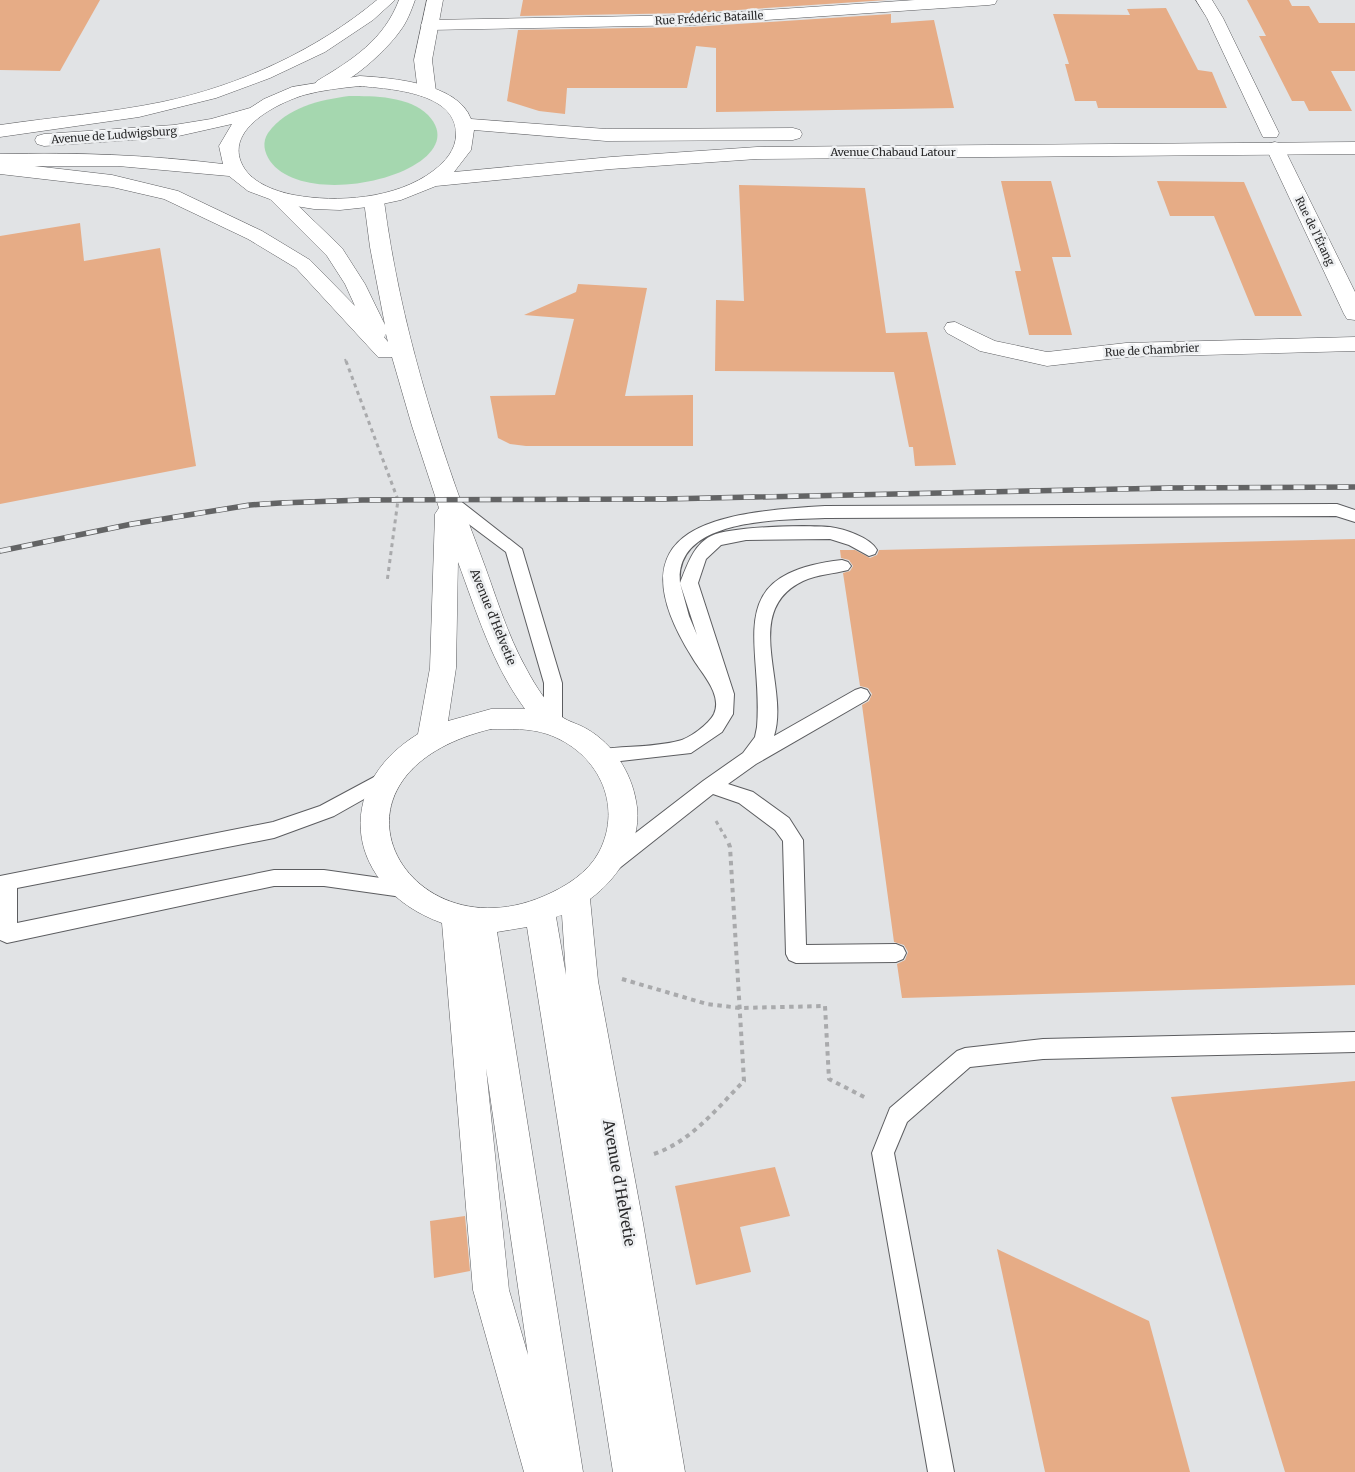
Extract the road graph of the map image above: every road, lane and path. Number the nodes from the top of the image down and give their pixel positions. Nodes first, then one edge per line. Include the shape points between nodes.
1 (387, 0) edge
2 (407, 0) edge
3 (435, 0) edge
4 (989, 0) edge
5 (1204, 0) edge
6 (429, 25) junction
7 (323, 85) junction
8 (427, 92) junction
9 (255, 111) junction
10 (465, 124) junction
11 (0, 131) edge
12 (1355, 133) edge
13 (814, 134) dead end
14 (955, 134) dead end
15 (1271, 137) junction
16 (0, 143) edge
17 (1355, 148) edge
18 (0, 160) edge
19 (0, 168) edge
20 (235, 171) junction
21 (433, 180) junction
22 (279, 198) junction
23 (374, 201) junction
24 (1355, 314) edge
25 (955, 328) dead end
26 (1355, 344) edge
27 (386, 352) junction
28 (345, 359) dead end
29 (429, 442) junction
30 (448, 500) junction
31 (1355, 516) edge
32 (869, 550) dead end
33 (842, 566) dead end
34 (387, 582) dead end
35 (725, 694) junction
36 (861, 695) dead end
37 (553, 725) junction
38 (431, 738) junction
39 (603, 756) junction
40 (749, 759) junction
41 (389, 776) junction
42 (703, 792) junction
43 (603, 869) junction
44 (402, 889) junction
45 (575, 894) junction
46 (540, 911) junction
47 (468, 918) junction
48 (896, 953) dead end
49 (582, 981) junction
50 (740, 1008) junction
51 (1355, 1042) edge
52 (898, 1115) junction
53 (646, 1156) dead end
54 (543, 1472) edge
55 (564, 1472) edge
56 (632, 1472) edge
57 (666, 1472) edge
58 (941, 1472) edge

1 - 11 street via 350,29 315,50 221,90 136,112
2 - 7 street via 402,18 376,50
3 - 6 street
4 - 6 street, Rue Frédéric Bataille via 692,20
5 - 15 street, Rue de l'Étang
6 - 8 street via 423,60
7 - 8 street via 360,81 396,84
7 - 9 street via 282,97
8 - 10 street via 454,108
9 - 16 street, Avenue de Ludwigsburg via 213,124 174,131
9 - 20 street via 235,130 230,144 228,151
10 - 13 street via 606,135
10 - 21 street via 466,143 455,162
12 - 15 street, Avenue Chabaud Latour
14 - 15 street, Avenue Chabaud Latour
15 - 17 street, Avenue Chabaud Latour
15 - 21 street, Avenue Chabaud Latour via 757,153
15 - 24 street, Rue de l'Étang
18 - 20 street, Avenue de Ludwigsburg via 56,158 168,163
19 - 27 street, Avenue d'Helvetie via 112,181 171,195 255,235 303,264
20 - 22 street via 252,186
21 - 23 street
22 - 23 street via 308,204
22 - 27 street, Avenue d'Helvetie via 335,252 355,284
23 - 29 street, Avenue d'Helvetie via 378,246 407,372
25 - 26 street, Rue de Chambrier via 988,346 1047,359 1126,350
27 - 29 street, Avenue d'Helvetie
28 - 34 path via 398,500
29 - 30 street, Avenue d'Helvetie
30 - 37 street, Avenue d'Helvetie via 509,663
30 - 37 lane via 514,549 553,683
30 - 38 street, Avenue d'Helvetie via 443,668
31 - 35 lane via 1336,510 825,512 760,516 711,527 687,543 672,563 672,590 683,623
32 - 35 lane via 855,541 830,534 746,534 716,540 699,556 689,583
33 - 40 lane via 826,567 796,578 781,587 767,604 763,631 767,714 764,736
35 - 39 lane via 724,714 716,727 684,748
36 - 40 lane
37 - 38 street via 523,719 491,719 460,726
37 - 39 street via 581,738
38 - 41 street via 407,755
39 - 43 street via 619,781 625,810 619,840
40 - 42 lane
41 - 44 street via 376,805 374,834 382,864
41 - 44 lane via 327,811 274,830 7,882 7,934 274,878 324,878
42 - 43 lane
42 - 48 lane via 746,797 782,824 793,840 796,954
42 - 50 path via 730,846
43 - 45 street
44 - 47 street via 426,905
45 - 46 street
45 - 49 street, Avenue d'Helvetie
46 - 47 street via 511,918
46 - 56 street
47 - 54 street via 491,1290
47 - 55 street
49 - 50 path via 609,975 708,1004
49 - 57 street, Avenue d'Helvetie
50 - 52 path via 825,1006 828,1079
50 - 53 path via 744,1081 680,1143
51 - 52 lane via 1043,1048 965,1058
52 - 58 lane via 883,1153

